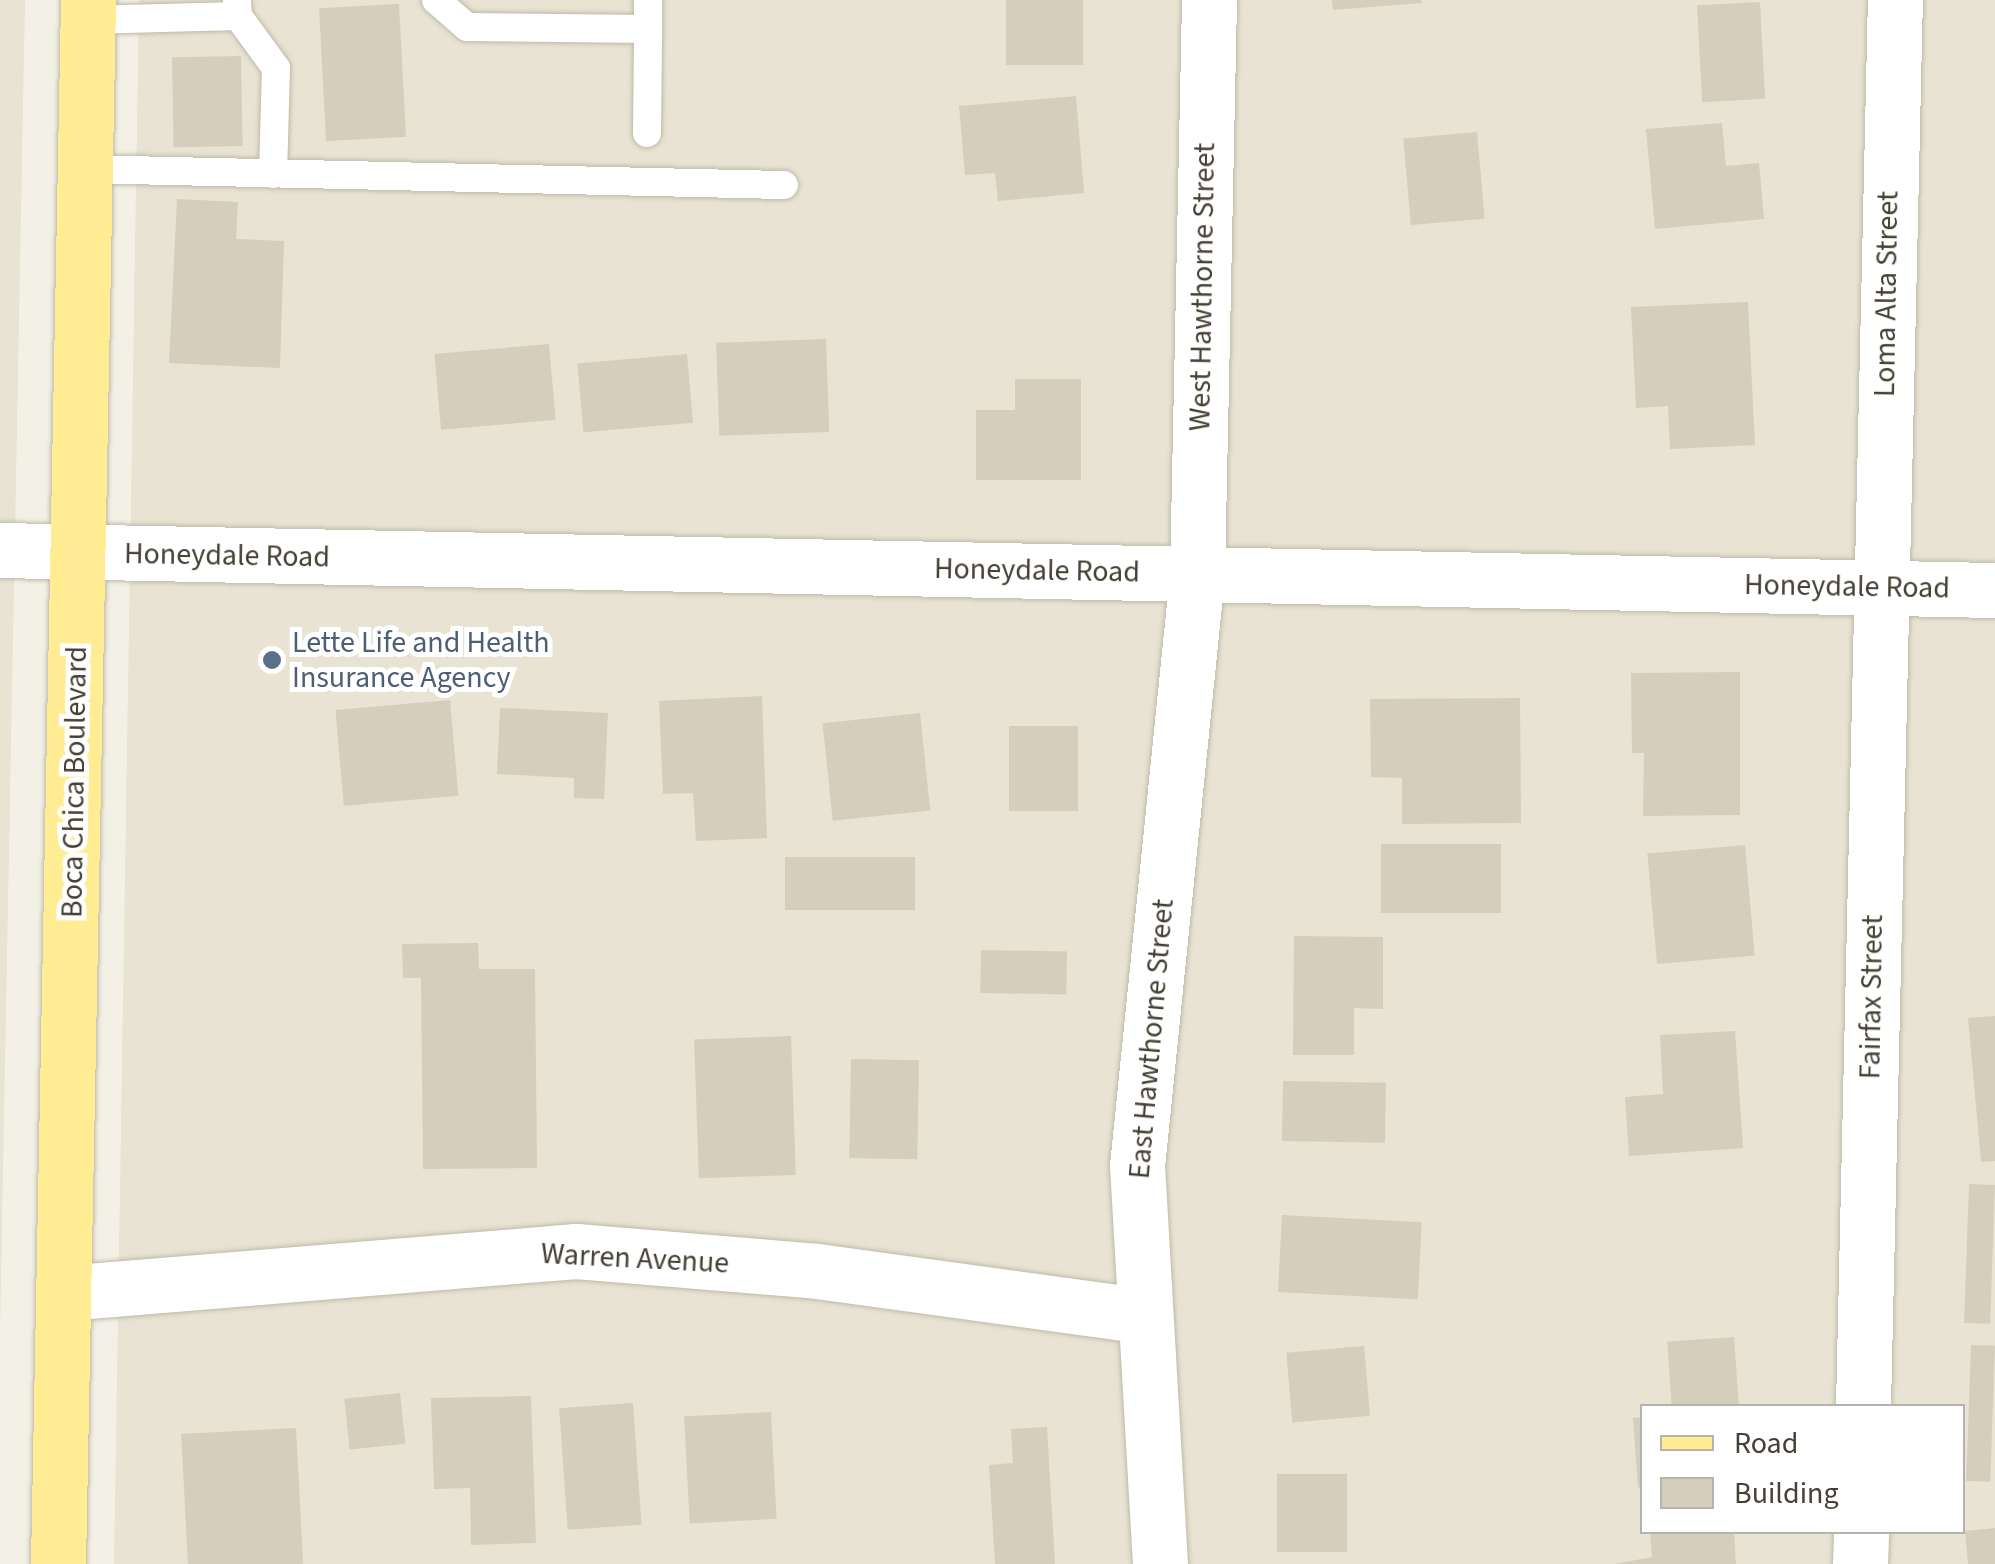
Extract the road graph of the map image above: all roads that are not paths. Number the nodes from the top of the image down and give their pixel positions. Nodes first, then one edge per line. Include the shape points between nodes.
1 (436, 0) edge
2 (648, 0) edge
3 (1209, 0) edge
4 (1895, 0) edge
5 (238, 8) edge
6 (88, 10) edge
7 (648, 29) junction
8 (647, 133) dead end
9 (83, 169) junction
10 (274, 174) junction
11 (784, 185) dead end
12 (0, 550) edge
13 (79, 553) junction
14 (1197, 574) junction
15 (1880, 587) junction
16 (1995, 590) edge
17 (64, 1293) junction
18 (1144, 1316) junction
19 (1864, 1404) edge
20 (1861, 1534) edge
21 (58, 1564) edge
22 (1160, 1564) edge
23 (1860, 1564) edge

1 - 7 lane via 467,27
2 - 7 lane
3 - 14 street, West Hawthorne Street
4 - 15 street, Loma Alta Street
5 - 6 lane
5 - 10 lane via 276,68
6 - 9 main road, Boca Chica Boulevard
7 - 8 lane
9 - 10 lane
9 - 13 main road, Boca Chica Boulevard
10 - 11 lane
12 - 13 street, Honeydale Road
13 - 14 street, Honeydale Road
13 - 17 main road, Boca Chica Boulevard
14 - 15 street, Honeydale Road
14 - 18 street, East Hawthorne Street via 1137,1166
15 - 16 street, Honeydale Road
15 - 19 street, Fairfax Street
17 - 18 street, Warren Avenue via 576,1251 817,1270
17 - 21 main road, Boca Chica Boulevard
18 - 22 street, East Hawthorne Street
20 - 23 street

